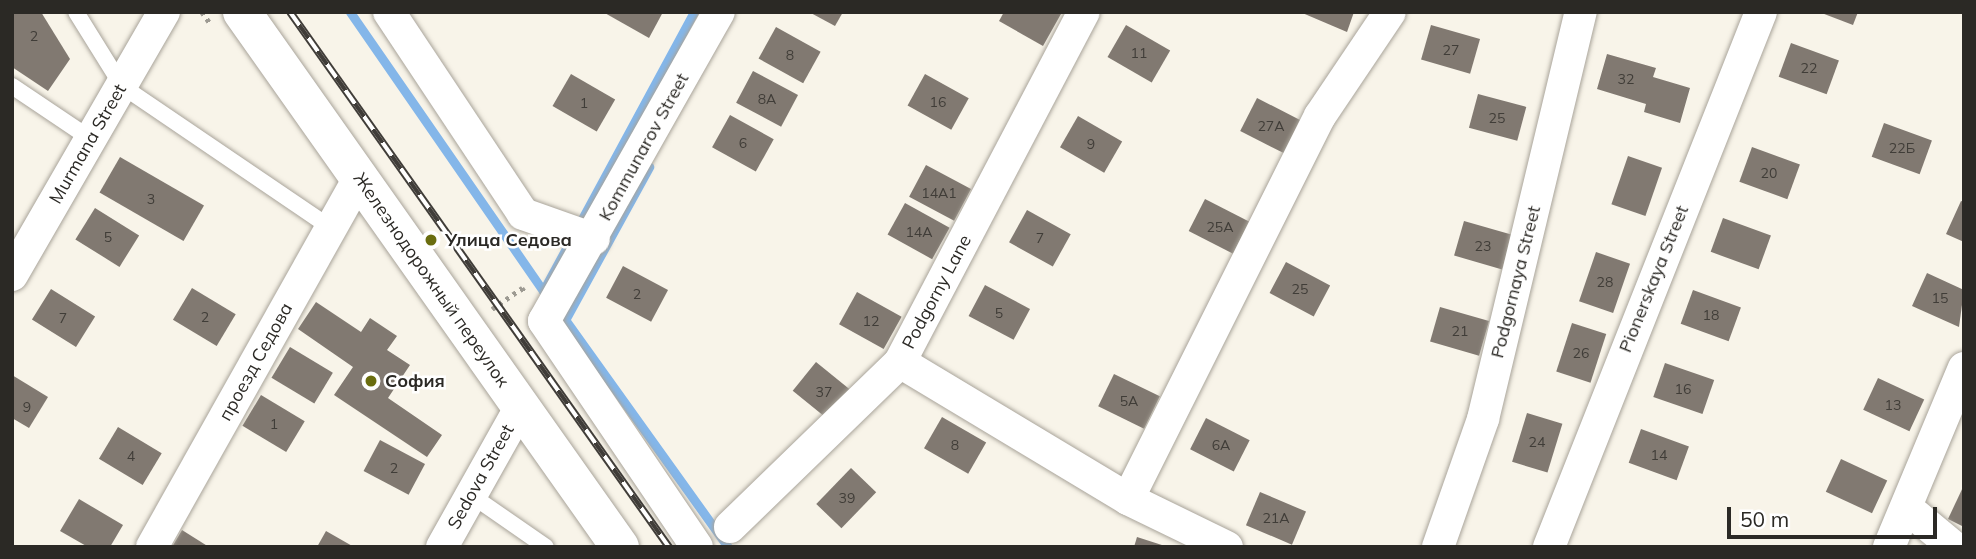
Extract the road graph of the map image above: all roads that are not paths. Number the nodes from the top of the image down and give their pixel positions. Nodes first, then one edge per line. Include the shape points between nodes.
1 (76, 12) edge
2 (164, 12) edge
3 (242, 12) edge
4 (389, 12) edge
5 (719, 12) edge
6 (1084, 12) edge
7 (1390, 12) edge
8 (1581, 12) edge
9 (1761, 12) edge
10 (12, 86) edge
11 (122, 86) junction
12 (91, 139) junction
13 (359, 178) junction
14 (331, 228) junction
15 (594, 239) junction
16 (12, 275) edge
17 (900, 362) junction
18 (1964, 368) edge
19 (521, 407) junction
20 (471, 495) junction
21 (1128, 499) junction
22 (1907, 508) junction
23 (730, 527) dead end
24 (152, 547) edge
25 (442, 547) edge
26 (546, 547) edge
27 (621, 547) edge
28 (697, 547) edge
29 (1227, 547) edge
30 (1438, 547) edge
31 (1549, 547) edge
32 (1889, 547) edge
33 (1954, 547) edge

1 - 11 lane
2 - 11 street, Murmana Street
3 - 13 street, Железнодорожный переулок
4 - 15 street via 523,214
5 - 15 street, Kommunarov Street
6 - 17 street, Podgorny Lane
7 - 21 street via 1320,116
8 - 30 street, Podgornaya Street via 1483,419
9 - 31 street, Pionerskaya Street
10 - 12 lane
11 - 12 street, Murmana Street
11 - 14 lane
12 - 16 street, Murmana Street
13 - 14 street, проезд Седова
13 - 19 street, Железнодорожный переулок
14 - 24 street, проезд Седова
15 - 28 street, Kommunarov Street via 544,321
17 - 21 street
17 - 23 street, Podgorny Lane
18 - 22 street
19 - 20 street, Sedova Street
19 - 27 street, Железнодорожный переулок
20 - 25 street, Sedova Street
20 - 26 lane
21 - 29 street
22 - 32 street
22 - 33 street

